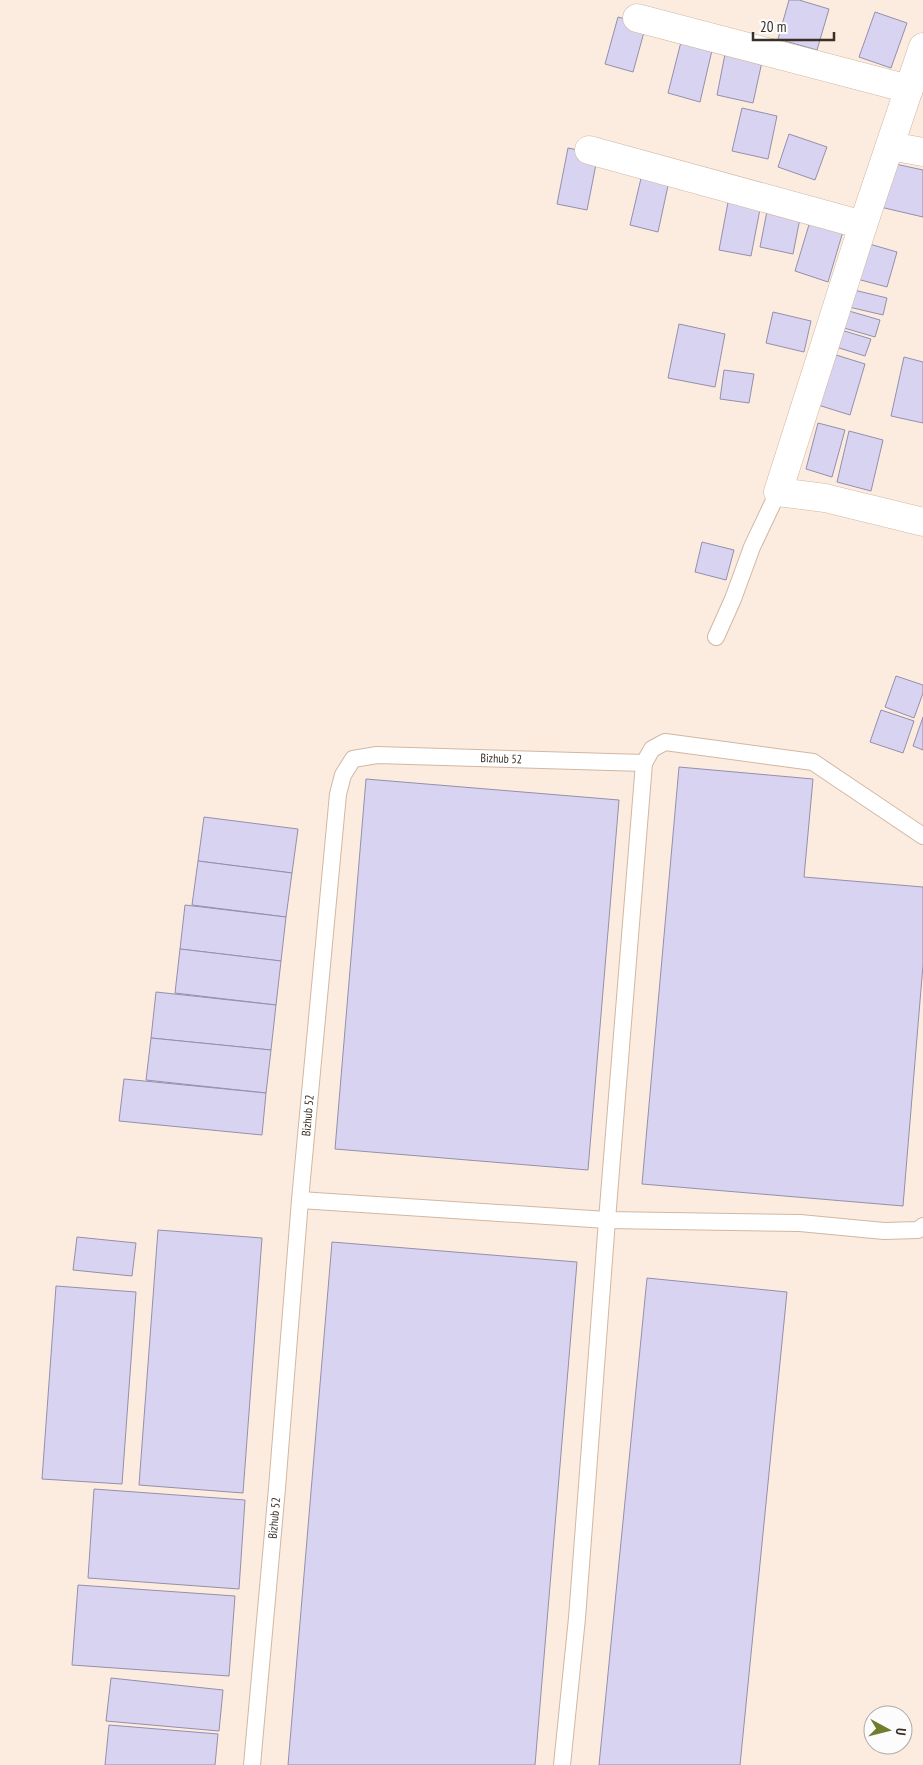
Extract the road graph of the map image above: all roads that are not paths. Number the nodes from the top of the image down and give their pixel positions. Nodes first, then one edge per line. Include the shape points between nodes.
1 (637, 18) dead end
2 (923, 47) edge
3 (909, 89) junction
4 (890, 146) junction
5 (590, 150) dead end
6 (923, 152) edge
7 (863, 225) junction
8 (778, 492) junction
9 (923, 522) edge
10 (716, 638) dead end
11 (644, 763) junction
12 (923, 836) edge
13 (300, 1200) junction
14 (607, 1220) junction
15 (923, 1226) edge
16 (252, 1765) edge
17 (562, 1765) edge

1 - 3 street
2 - 3 street
3 - 4 street
4 - 6 street
4 - 7 street
5 - 7 street
7 - 8 street
8 - 9 street via 825,498
8 - 10 lane
11 - 12 lane via 652,749 665,742 813,762
11 - 13 lane, Bizhub 52 via 377,755 352,759 338,794
11 - 14 lane
13 - 14 lane
13 - 16 lane, Bizhub 52
14 - 15 lane via 800,1223 884,1232 918,1230
14 - 17 lane via 577,1618

